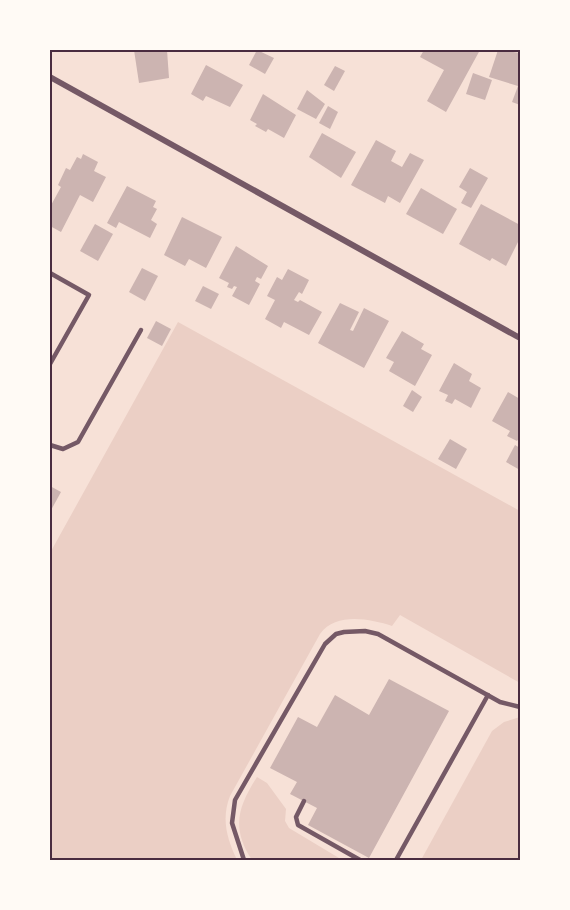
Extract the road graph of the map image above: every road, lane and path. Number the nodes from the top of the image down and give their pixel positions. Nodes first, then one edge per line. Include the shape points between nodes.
1 (50, 77) edge
2 (50, 273) edge
3 (141, 330) dead end
4 (520, 338) edge
5 (50, 364) edge
6 (50, 445) edge
7 (488, 695) junction
8 (520, 707) edge
9 (304, 801) dead end
10 (244, 861) edge
11 (360, 861) edge
12 (396, 861) edge

1 - 4 street
2 - 5 lane via 89,295
3 - 6 lane via 78,442 63,449
7 - 8 lane
7 - 10 lane via 378,634 355,631 330,638 235,800 232,824
7 - 12 lane
9 - 11 lane via 296,817 298,825

